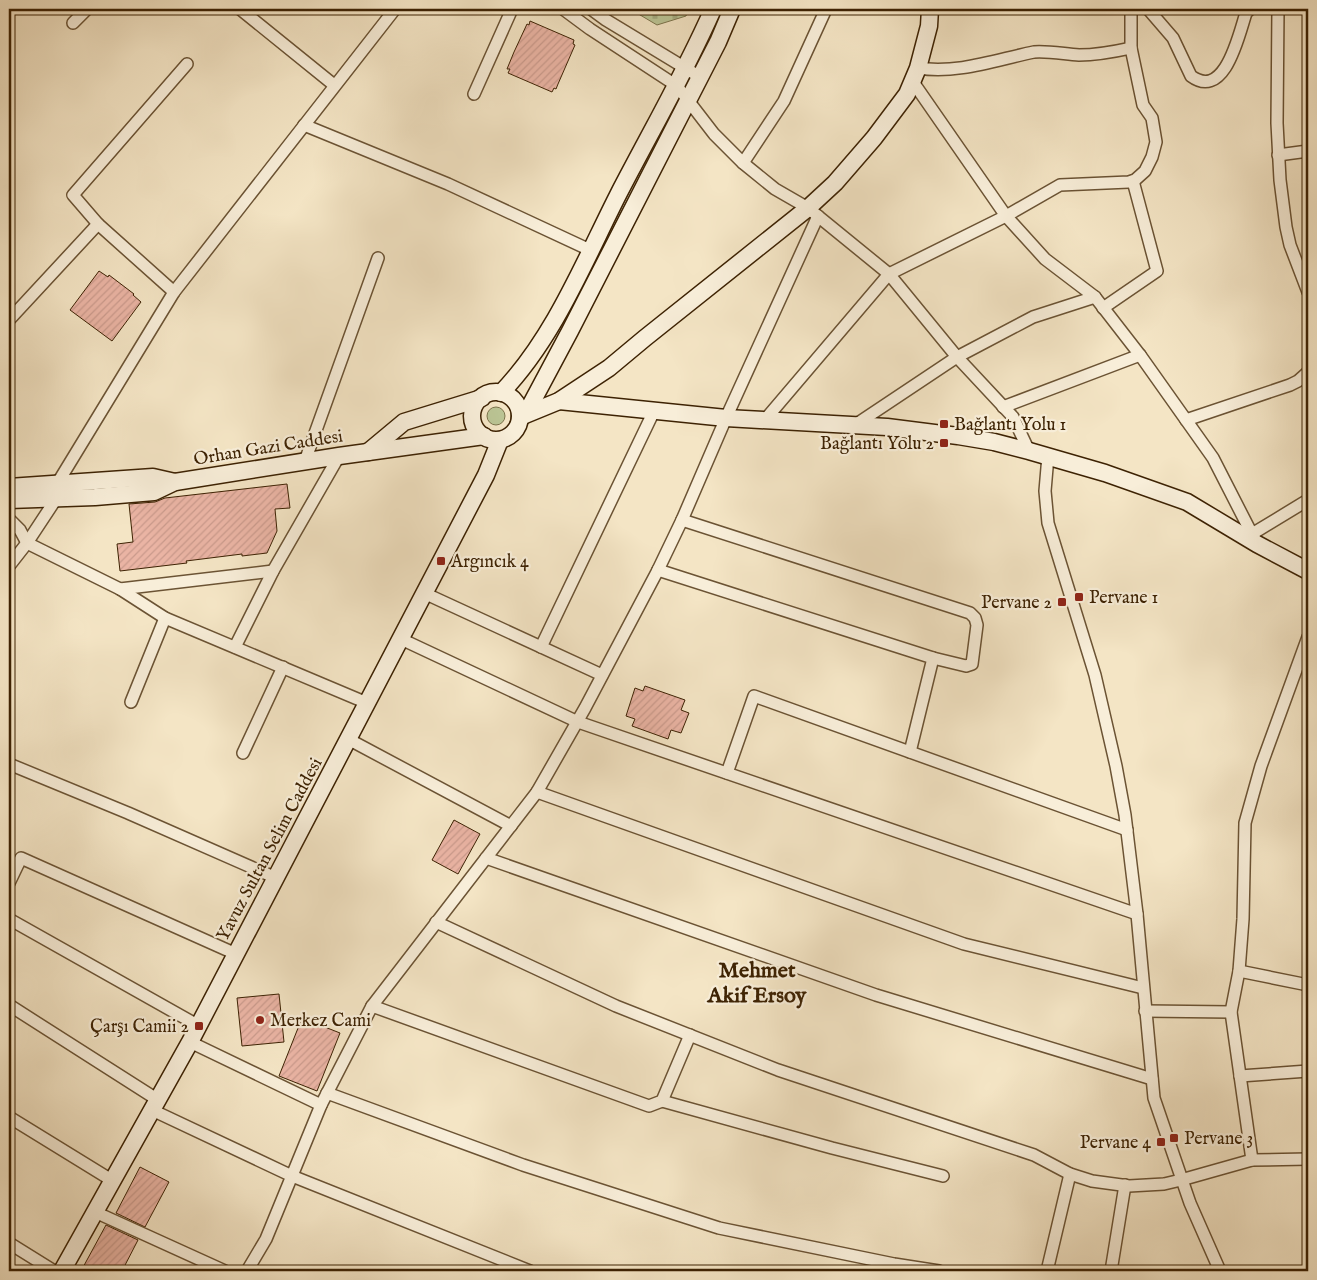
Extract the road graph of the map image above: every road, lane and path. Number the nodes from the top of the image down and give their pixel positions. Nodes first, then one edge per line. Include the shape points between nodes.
1 (87, 9) edge
2 (240, 9) edge
3 (396, 9) edge
4 (512, 9) edge
5 (563, 9) edge
6 (591, 9) edge
7 (712, 9) edge
8 (732, 9) edge
9 (826, 9) edge
10 (930, 9) edge
11 (1131, 9) edge
12 (1148, 9) edge
13 (1250, 9) edge
14 (1278, 9) edge
15 (73, 22) dead end
16 (1131, 48) junction
17 (186, 64) dead end
18 (686, 68) junction
19 (915, 75) junction
20 (700, 77) junction
21 (334, 86) junction
22 (677, 86) junction
23 (474, 94) dead end
24 (688, 101) junction
25 (304, 125) junction
26 (1308, 151) edge
27 (1278, 155) junction
28 (743, 163) junction
29 (1133, 181) junction
30 (813, 212) junction
31 (1006, 216) junction
32 (98, 224) junction
33 (590, 250) junction
34 (378, 258) dead end
35 (1303, 265) edge
36 (889, 274) junction
37 (174, 292) junction
38 (1308, 292) edge
39 (1095, 297) junction
40 (1103, 308) junction
41 (9, 320) edge
42 (1140, 355) junction
43 (956, 357) junction
44 (1308, 372) edge
45 (501, 393) junction
46 (482, 398) junction
47 (559, 402) junction
48 (1003, 407) junction
49 (654, 412) junction
50 (520, 415) junction
51 (726, 418) junction
52 (1186, 420) junction
53 (764, 421) junction
54 (855, 425) junction
55 (492, 438) junction
56 (1029, 451) junction
57 (368, 452) junction
58 (339, 456) junction
59 (1048, 456) junction
60 (305, 461) junction
61 (9, 487) edge
62 (56, 491) junction
63 (9, 500) edge
64 (1308, 500) edge
65 (9, 519) edge
66 (682, 520) junction
67 (1254, 539) junction
68 (27, 543) junction
69 (9, 566) edge
70 (658, 570) junction
71 (273, 571) junction
72 (1308, 571) edge
73 (120, 589) junction
74 (424, 593) junction
75 (165, 618) junction
76 (1308, 637) edge
77 (401, 639) junction
78 (235, 647) junction
79 (541, 647) junction
80 (933, 658) junction
81 (283, 667) junction
82 (602, 675) junction
83 (131, 702) dead end
84 (367, 703) junction
85 (578, 722) junction
86 (348, 739) junction
87 (910, 752) junction
88 (243, 753) dead end
89 (9, 764) edge
90 (727, 773) junction
91 (537, 792) junction
92 (511, 826) junction
93 (1127, 830) junction
94 (486, 858) junction
95 (276, 878) junction
96 (9, 880) edge
97 (1137, 914) junction
98 (9, 919) edge
99 (436, 922) junction
100 (236, 954) junction
101 (1239, 971) junction
102 (1308, 986) edge
103 (1143, 988) junction
104 (9, 1005) edge
105 (372, 1006) junction
106 (1145, 1011) junction
107 (1231, 1012) junction
108 (199, 1026) junction
109 (690, 1035) junction
110 (190, 1042) junction
111 (1308, 1071) edge
112 (1240, 1076) junction
113 (1152, 1079) junction
114 (327, 1093) junction
115 (662, 1100) junction
116 (155, 1105) junction
117 (321, 1105) junction
118 (9, 1117) edge
119 (1308, 1159) edge
120 (1252, 1160) junction
121 (1070, 1174) junction
122 (292, 1176) junction
123 (943, 1176) dead end
124 (1182, 1180) junction
125 (113, 1181) junction
126 (1125, 1186) junction
127 (95, 1212) junction
128 (9, 1243) edge
129 (54, 1271) edge
130 (62, 1271) edge
131 (225, 1271) edge
132 (248, 1271) edge
133 (530, 1271) edge
134 (939, 1271) edge
135 (1047, 1271) edge
136 (1111, 1271) edge
137 (1220, 1271) edge

1 - 15 street
2 - 21 street
3 - 21 street
4 - 23 street
5 - 22 street
6 - 18 street
7 - 18 street
8 - 20 street
9 - 28 street via 784,101
10 - 19 street via 929,26
11 - 16 street
12 - 13 street via 1173,38 1187,72 1195,79 1205,81 1214,79 1226,66
14 - 27 street
16 - 19 street via 1090,55 1034,52
16 - 29 street via 1143,105 1152,118 1156,134 1149,164
17 - 32 street via 73,195
18 - 20 street
18 - 22 street
19 - 30 street via 891,116
19 - 31 street
20 - 24 street
21 - 25 street
22 - 24 street
22 - 33 street
24 - 28 street
24 - 50 street via 530,406
25 - 33 street via 448,184
25 - 37 street
26 - 27 street
27 - 35 street via 1286,227
28 - 30 street via 775,189
29 - 31 street via 1060,185
29 - 40 street via 1157,272
30 - 36 street
30 - 47 street via 609,368
30 - 51 street
31 - 36 street
31 - 39 street via 1045,258
32 - 37 street
32 - 41 street
33 - 45 street via 540,345
34 - 60 street
35 - 38 street
36 - 43 street
36 - 53 street
37 - 62 street
39 - 40 street
39 - 43 street via 1033,317
40 - 42 street
42 - 48 street
42 - 52 street
43 - 48 street
43 - 54 street
44 - 52 street via 1290,385
45 - 46 street
45 - 50 street via 515,401
46 - 55 street via 474,407 472,416 476,427
46 - 57 street, Orhan Gazi Caddesi via 404,422
47 - 49 street
47 - 50 street
48 - 56 street via 1013,417
49 - 51 street
49 - 79 street
50 - 55 street via 518,425 508,437
51 - 53 street
51 - 66 street
52 - 67 street via 1212,458
53 - 54 street
54 - 56 street via 958,436
55 - 57 street, Orhan Gazi Caddesi
55 - 74 street, Yavuz Sultan Selim Caddesi via 486,475
56 - 59 street
57 - 58 street, Orhan Gazi Caddesi
58 - 60 street, Orhan Gazi Caddesi
58 - 71 street
59 - 67 street via 1187,502
59 - 93 street via 1044,490 1048,523 1095,675
60 - 62 street, Orhan Gazi Caddesi via 175,482 154,492
61 - 62 street, Orhan Gazi Caddesi
62 - 63 street, Orhan Gazi Caddesi
62 - 68 street
64 - 67 street
65 - 68 street
66 - 70 street
66 - 80 street via 973,615 977,625 972,664 966,666
67 - 72 street
68 - 69 street
68 - 73 street
70 - 80 street
70 - 82 street
71 - 73 street
71 - 78 street
73 - 75 street
74 - 77 street, Yavuz Sultan Selim Caddesi
74 - 79 street
75 - 78 street
75 - 83 street
76 - 101 street via 1261,766 1245,823
77 - 84 street, Yavuz Sultan Selim Caddesi
77 - 85 street
78 - 81 street
79 - 82 street
80 - 87 street
81 - 84 street
81 - 88 street
82 - 85 street
84 - 86 street, Yavuz Sultan Selim Caddesi
85 - 90 street
85 - 91 street
86 - 92 street
86 - 95 street, Yavuz Sultan Selim Caddesi
87 - 90 street via 754,696
87 - 93 street
89 - 95 street
90 - 97 street
91 - 92 street
91 - 103 street via 964,944
92 - 94 street
93 - 97 street
94 - 99 street
94 - 113 street via 876,995
95 - 100 street, Yavuz Sultan Selim Caddesi
96 - 100 street via 21,858
97 - 103 street
98 - 108 street
99 - 105 street
99 - 109 street via 616,1006
100 - 108 street, Yavuz Sultan Selim Caddesi
101 - 102 street
101 - 107 street
103 - 106 street
104 - 116 street
105 - 114 street
105 - 115 street via 649,1106
106 - 107 street
106 - 113 street
107 - 112 street
108 - 110 street, Yavuz Sultan Selim Caddesi
109 - 115 street
109 - 121 street via 778,1070 1034,1155
110 - 116 street, Yavuz Sultan Selim Caddesi
110 - 117 street
111 - 112 street
112 - 120 street
113 - 124 street via 1154,1098
114 - 117 street
114 - 134 street via 523,1165 719,1228
115 - 123 street
116 - 122 street
116 - 125 street, Yavuz Sultan Selim Caddesi
117 - 122 street
118 - 125 street
119 - 120 street
120 - 124 street
121 - 126 street
121 - 135 street
122 - 132 street via 266,1239
122 - 133 street
124 - 126 street
124 - 137 street
125 - 127 street, Yavuz Sultan Selim Caddesi
126 - 136 street
127 - 130 street, Yavuz Sultan Selim Caddesi
127 - 131 street
128 - 129 street

